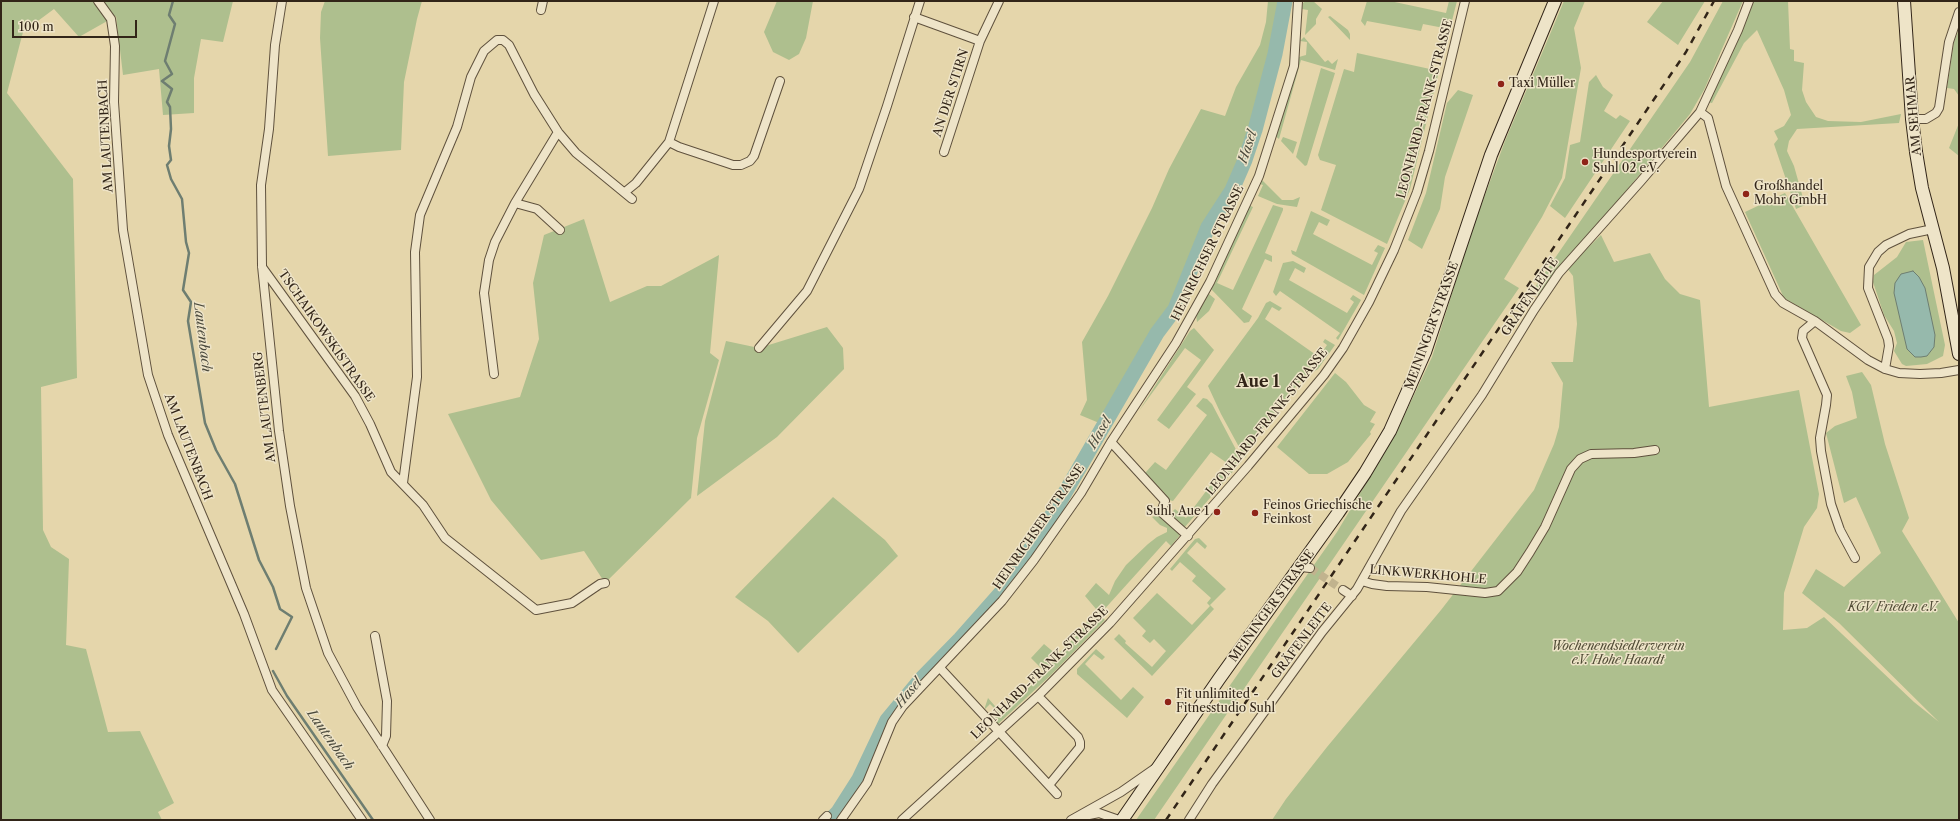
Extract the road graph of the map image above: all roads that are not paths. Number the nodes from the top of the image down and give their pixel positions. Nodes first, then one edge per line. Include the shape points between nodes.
1 (98, 1) edge
2 (282, 1) edge
3 (543, 1) edge
4 (714, 1) edge
5 (920, 1) edge
6 (999, 1) edge
7 (1298, 1) edge
8 (1465, 1) edge
9 (1555, 1) edge
10 (1750, 1) edge
11 (1904, 1) edge
12 (541, 10) dead end
13 (1959, 12) edge
14 (914, 17) junction
15 (980, 41) junction
16 (780, 81) dead end
17 (1700, 112) junction
18 (1912, 119) junction
19 (558, 132) junction
20 (669, 142) junction
21 (944, 152) dead end
22 (625, 192) junction
23 (632, 199) dead end
24 (515, 203) junction
25 (1933, 229) junction
26 (560, 230) dead end
27 (262, 266) junction
28 (1815, 321) junction
29 (759, 348) dead end
30 (1959, 354) edge
31 (1886, 369) junction
32 (1959, 370) edge
33 (494, 374) dead end
34 (1111, 442) junction
35 (1656, 450) dead end
36 (403, 483) junction
37 (1188, 536) junction
38 (1855, 558) dead end
39 (1362, 581) junction
40 (605, 583) dead end
41 (1343, 590) tunnel mouth
42 (1352, 596) junction
43 (375, 636) dead end
44 (940, 668) junction
45 (1038, 696) junction
46 (999, 731) junction
47 (382, 746) junction
48 (1162, 763) junction
49 (1049, 785) junction
50 (1057, 794) dead end
51 (1074, 818) edge
52 (362, 820) edge
53 (430, 820) edge
54 (841, 820) edge
55 (902, 820) edge
56 (1120, 820) edge
57 (1189, 820) edge

1 - 52 street, AM LAUTENBACH via 112,19 115,46 114,102 123,230 148,375 168,435 244,614 272,690
2 - 27 street, AM LAUTENBERG via 275,45 262,185
3 - 12 street
4 - 20 street
5 - 14 street
6 - 15 street, AN DER STIRN
7 - 34 street, HEINRICHSER STRASSE via 1294,66 1259,176 1210,282 1176,343
8 - 37 street, LEONHARD-FRANK-STRASSE via 1417,192 1370,302 1324,375
9 - 48 main road, MEININGER STRASSE via 1491,155 1425,352 1390,431 1305,567 1219,679
10 - 17 street, GRÄFENLEITE
11 - 18 main road, AM SEHMAR
13 - 18 street via 1948,42 1939,108 1926,119
14 - 15 street, AN DER STIRN
14 - 29 street via 859,189 807,291
15 - 21 street, AN DER STIRN
16 - 20 street via 750,161 741,165 733,164
17 - 28 street via 1708,118 1726,186 1775,294 1783,303
17 - 39 street, GRÄFENLEITE via 1559,273 1482,395 1402,511
18 - 25 main road, AM SEHMAR via 1922,188
19 - 22 street via 576,153
19 - 24 street
19 - 36 street via 534,94 509,45 503,40 497,40 484,51 471,77 457,127 420,215 415,252 417,377
20 - 22 street via 636,183
22 - 23 street
24 - 26 street via 536,209
24 - 33 street via 495,242 489,260 484,293
25 - 30 main road, AM SEHMAR
25 - 31 street via 1909,234 1886,245 1878,252 1869,267 1868,288 1888,339
27 - 36 street, TSCHAIKOWSKISTRASSE via 355,396 391,472
27 - 47 street, AM LAUTENBERG via 279,431 306,588 328,653 356,707
28 - 31 street via 1868,360
28 - 38 street via 1801,336 1827,395 1820,438 1821,451 1831,504 1840,530
31 - 32 street via 1899,373 1920,374
34 - 37 street via 1165,501 1161,512
34 - 44 street, HEINRICHSER STRASSE via 1081,493 1035,559 1002,601
35 - 39 street, LINKWERKHOHLE via 1591,454 1580,459 1571,469 1530,552 1517,572 1498,591 1485,593 1387,586
36 - 40 street, TSCHAIKOWSKISTRASSE via 423,505 445,538 536,610 572,603
37 - 45 street, LEONHARD-FRANK-STRASSE via 1110,623
39 - 42 street, GRÄFENLEITE
41 - 42 street
42 - 57 street, GRÄFENLEITE via 1322,632 1212,784
43 - 47 street via 388,701 386,736
44 - 46 street
44 - 54 street, HEINRICHSER STRASSE via 903,706 892,722 867,783
45 - 46 street, LEONHARD-FRANK-STRASSE
45 - 49 street via 1080,742 1080,747
46 - 49 street
46 - 55 street, LEONHARD-FRANK-STRASSE
47 - 53 street, AM LAUTENBERG
48 - 51 street, MEININGER STRASSE via 1120,792
48 - 56 main road, MEININGER STRASSE
49 - 50 street
51 - 56 street, MEININGER STRASSE via 1099,813

